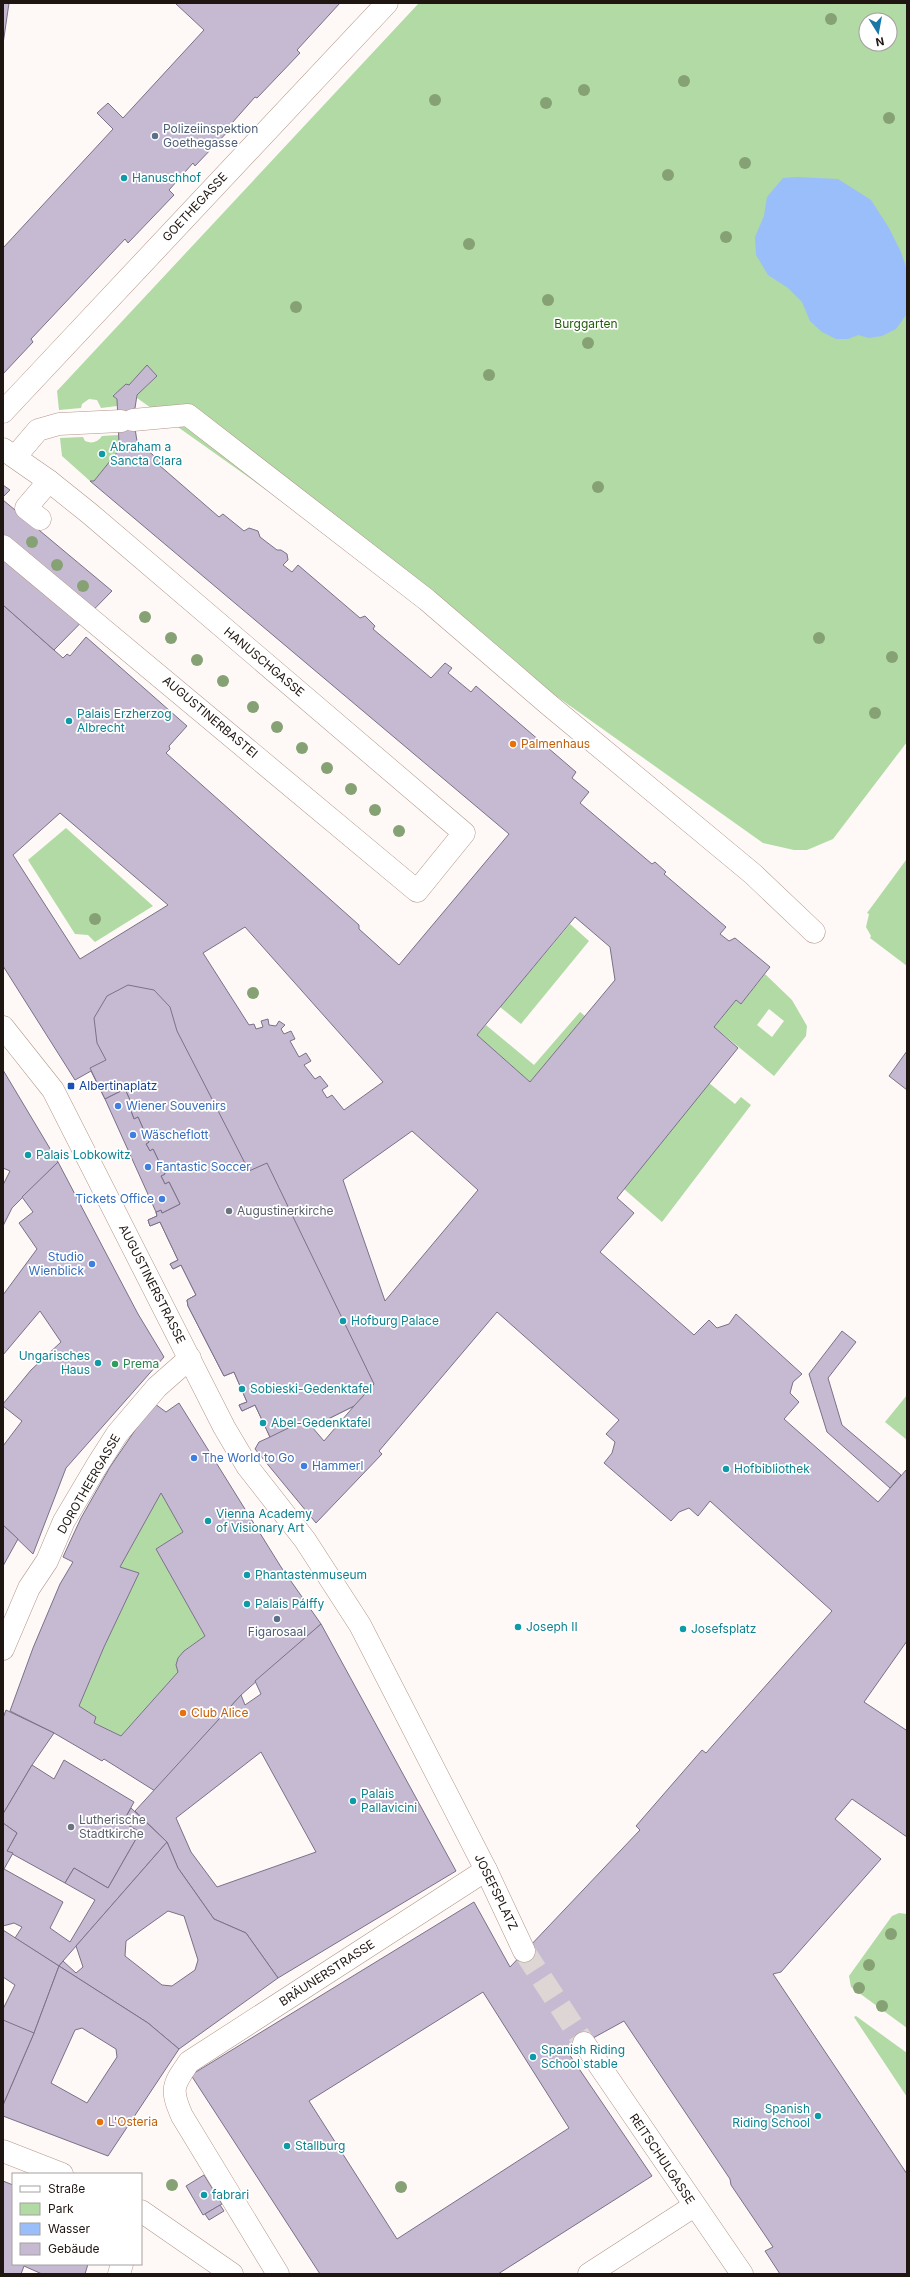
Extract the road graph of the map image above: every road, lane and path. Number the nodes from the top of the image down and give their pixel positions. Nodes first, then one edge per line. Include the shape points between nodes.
1 (387, 3) edge
2 (3, 412) edge
3 (9, 453) edge
4 (49, 481) junction
5 (40, 519) dead end
6 (3, 546) edge
7 (417, 891) joint
8 (814, 932) dead end
9 (3, 1027) edge
10 (190, 1358) junction
11 (305, 1540) joint
12 (3, 1649) edge
13 (486, 1870) junction
14 (524, 1951) tunnel mouth
15 (584, 2043) tunnel mouth
16 (3, 2151) edge
17 (59, 2173) edge
18 (694, 2206) junction
19 (142, 2212) edge
20 (232, 2274) edge
21 (278, 2274) edge
22 (589, 2274) edge
23 (742, 2274) edge

1 - 2 street, GOETHEGASSE
3 - 4 street, HANUSCHGASSE
3 - 8 street via 38,430 59,424 188,415 427,600 753,874
4 - 5 street via 26,508
4 - 7 street, HANUSCHGASSE via 464,833
6 - 7 street, AUGUSTINERBASTEI
9 - 10 street, AUGUSTINERSTRASSE via 53,1090
10 - 11 street, AUGUSTINERSTRASSE via 224,1427 247,1466
10 - 12 street, DOROTHEERGASSE via 157,1387 117,1434 64,1521 47,1561 29,1588
11 - 13 street, JOSEFSPLATZ via 360,1624
13 - 14 street, JOSEFSPLATZ
13 - 21 street, BRÄUNERSTRASSE via 189,2062 175,2082 175,2100 182,2116
15 - 18 street, REITSCHULGASSE
16 - 17 street
18 - 22 street
18 - 23 street, REITSCHULGASSE
19 - 20 street

